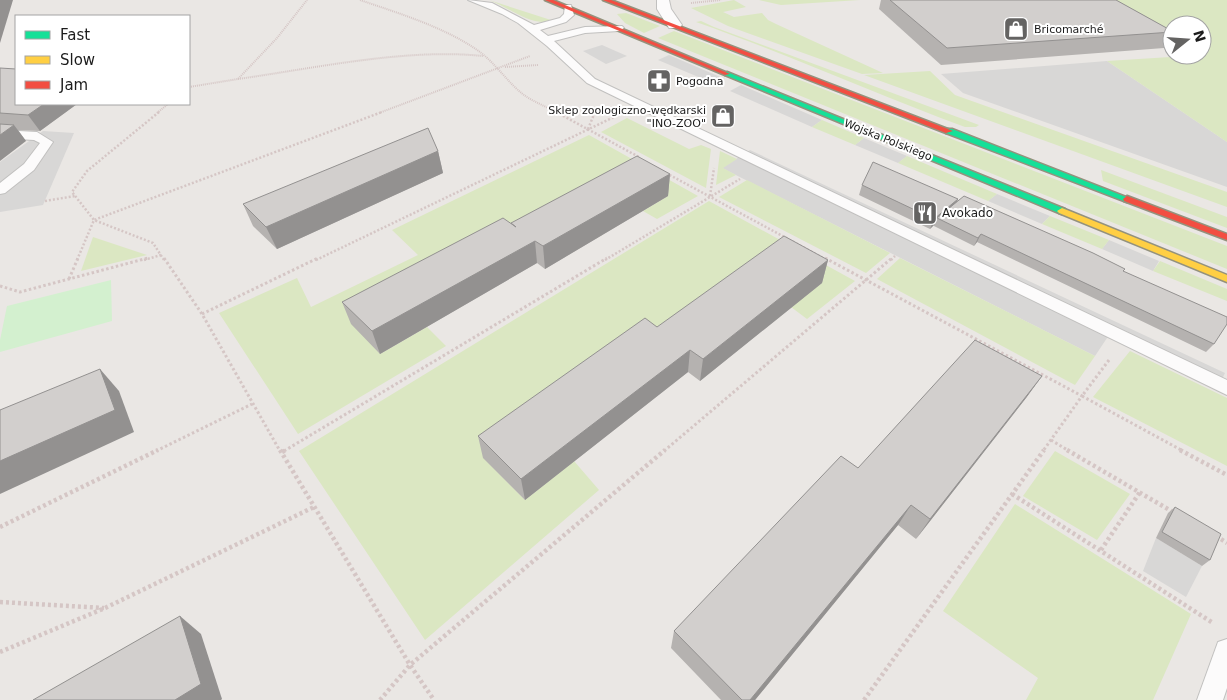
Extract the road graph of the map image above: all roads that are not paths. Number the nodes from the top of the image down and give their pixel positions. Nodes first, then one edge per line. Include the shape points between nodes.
1 (472, 0) edge
2 (548, 0) edge
3 (611, 1) edge
4 (658, 2) edge
5 (568, 7) junction
6 (630, 9) junction
7 (592, 17) junction
8 (674, 25) junction
9 (619, 28) junction
10 (531, 29) junction
11 (550, 43) junction
12 (0, 134) edge
13 (0, 190) edge
14 (1227, 237) edge
15 (1227, 279) edge
16 (1227, 388) edge
17 (1227, 651) edge
18 (1210, 700) edge

1 - 10 lane via 483,2
2 - 5 street, Wojska Polskiego
3 - 6 street
3 - 7 street
4 - 6 street
4 - 8 street
5 - 7 street, Wojska Polskiego
5 - 10 lane via 569,15 563,20
6 - 7 street
6 - 8 street
7 - 9 street, Wojska Polskiego
8 - 14 street
9 - 11 lane via 585,30
9 - 15 street, Wojska Polskiego
10 - 11 lane
11 - 16 lane via 591,81
12 - 13 lane via 36,136 47,142 29,167
17 - 18 lane

